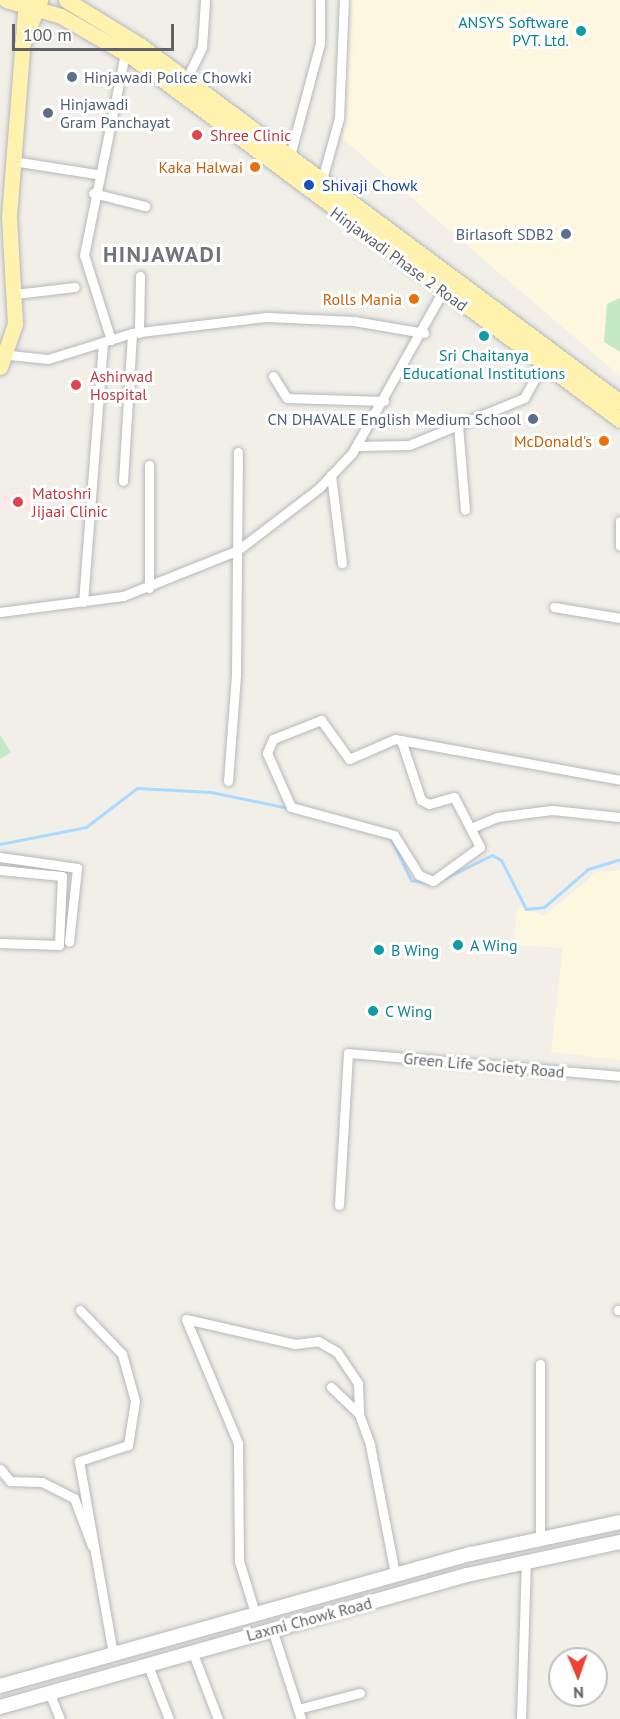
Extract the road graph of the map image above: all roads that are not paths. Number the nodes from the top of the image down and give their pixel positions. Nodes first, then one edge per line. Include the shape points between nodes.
1 (6, 0) edge
2 (66, 0) edge
3 (205, 0) edge
4 (320, 0) edge
5 (344, 0) edge
6 (33, 3) edge
7 (125, 53) junction
8 (186, 80) junction
9 (289, 159) junction
10 (13, 161) junction
11 (96, 174) junction
12 (321, 183) junction
13 (93, 194) junction
14 (145, 206) dead end
15 (0, 238) edge
16 (12, 254) junction
17 (140, 276) dead end
18 (75, 287) dead end
19 (442, 291) junction
20 (15, 294) junction
21 (135, 333) junction
22 (424, 333) junction
23 (107, 341) junction
24 (2, 359) edge
25 (543, 364) junction
26 (273, 376) dead end
27 (384, 401) junction
28 (620, 402) edge
29 (620, 420) edge
30 (458, 425) junction
31 (357, 446) junction
32 (238, 452) dead end
33 (149, 465) dead end
34 (332, 475) junction
35 (123, 481) dead end
36 (465, 510) dead end
37 (620, 521) edge
38 (620, 546) edge
39 (238, 550) junction
40 (342, 563) dead end
41 (149, 588) junction
42 (83, 602) junction
43 (554, 607) dead end
44 (0, 612) edge
45 (620, 618) edge
46 (401, 740) junction
47 (620, 780) edge
48 (228, 782) dead end
49 (620, 817) edge
50 (471, 828) junction
51 (0, 857) edge
52 (0, 870) edge
53 (69, 942) dead end
54 (0, 943) edge
55 (620, 1076) edge
56 (339, 1204) dead end
57 (80, 1310) dead end
58 (540, 1364) dead end
59 (331, 1387) dead end
60 (359, 1413) junction
61 (0, 1469) edge
62 (620, 1522) edge
63 (540, 1538) junction
64 (620, 1542) edge
65 (517, 1543) junction
66 (92, 1546) junction
67 (523, 1562) junction
68 (395, 1574) junction
69 (261, 1611) junction
70 (272, 1629) junction
71 (192, 1651) junction
72 (113, 1653) junction
73 (147, 1663) junction
74 (1, 1686) edge
75 (49, 1692) junction
76 (360, 1693) dead end
77 (4, 1706) edge
78 (298, 1709) junction
79 (60, 1719) edge
80 (169, 1719) edge
81 (218, 1719) edge
82 (301, 1719) edge
83 (521, 1719) edge

1 - 6 main road, Hinjawadi Phase 2 Road
2 - 8 main road, Hinjawadi Phase 2 Road
3 - 8 street via 202,47
4 - 9 street via 320,43
5 - 12 street via 339,118
6 - 7 main road, Hinjawadi Phase 2 Road
6 - 10 main road via 20,50
7 - 11 street
7 - 19 main road, Hinjawadi Phase 2 Road
8 - 9 main road, Hinjawadi Phase 2 Road
9 - 12 main road, Hinjawadi Phase 2 Road
10 - 11 street
10 - 16 main road
11 - 13 street
12 - 28 main road, Hinjawadi Phase 2 Road
13 - 14 street
13 - 23 street via 84,255
15 - 16 main road
16 - 20 main road
17 - 21 street
18 - 20 street
19 - 22 street
19 - 25 main road, Hinjawadi Phase 2 Road
20 - 24 main road
21 - 22 street via 267,317 354,321
21 - 23 street
21 - 35 street
22 - 27 street
23 - 24 street via 48,359
23 - 42 street
25 - 29 main road, Hinjawadi Phase 2 Road
25 - 30 street via 524,398
26 - 27 street via 287,398
27 - 31 street
30 - 31 street via 409,445
30 - 36 street
31 - 34 street
32 - 39 street
33 - 41 street
34 - 39 street
34 - 40 street
37 - 38 street
39 - 41 street
39 - 48 street
41 - 42 street
42 - 44 street
43 - 45 street
46 - 47 street
46 - 50 street via 421,800 429,804 454,797
46 - 50 street via 384,740 349,759 328,723 310,720 273,740 267,753 291,807 394,835 426,880 479,852
49 - 50 street via 552,810 497,817
51 - 53 street via 77,868
52 - 54 street via 62,876 59,945
55 - 56 street, Green Life Society Road via 348,1053
57 - 66 street via 122,1354 135,1401 128,1445 79,1461 94,1532
58 - 63 street
59 - 60 street
60 - 68 street via 370,1445
60 - 69 street via 358,1383 337,1352 318,1341 295,1344 186,1319 238,1443 239,1561
61 - 66 street via 10,1480 42,1482 74,1498
62 - 63 main road, Laxmi Chowk Road
63 - 65 main road, Laxmi Chowk Road
64 - 67 main road, Laxmi Chowk Road
65 - 67 main road
65 - 68 main road, Laxmi Chowk Road
66 - 72 street
67 - 70 main road, Laxmi Chowk Road
67 - 83 street
68 - 69 main road, Laxmi Chowk Road
69 - 70 main road
69 - 72 main road, Laxmi Chowk Road
70 - 71 main road, Laxmi Chowk Road
70 - 78 street
71 - 73 main road, Laxmi Chowk Road
71 - 81 street
72 - 74 main road, Laxmi Chowk Road
73 - 75 main road, Laxmi Chowk Road
73 - 80 street
74 - 77 main road
75 - 77 main road, Laxmi Chowk Road
75 - 79 street
76 - 78 street
78 - 82 street

